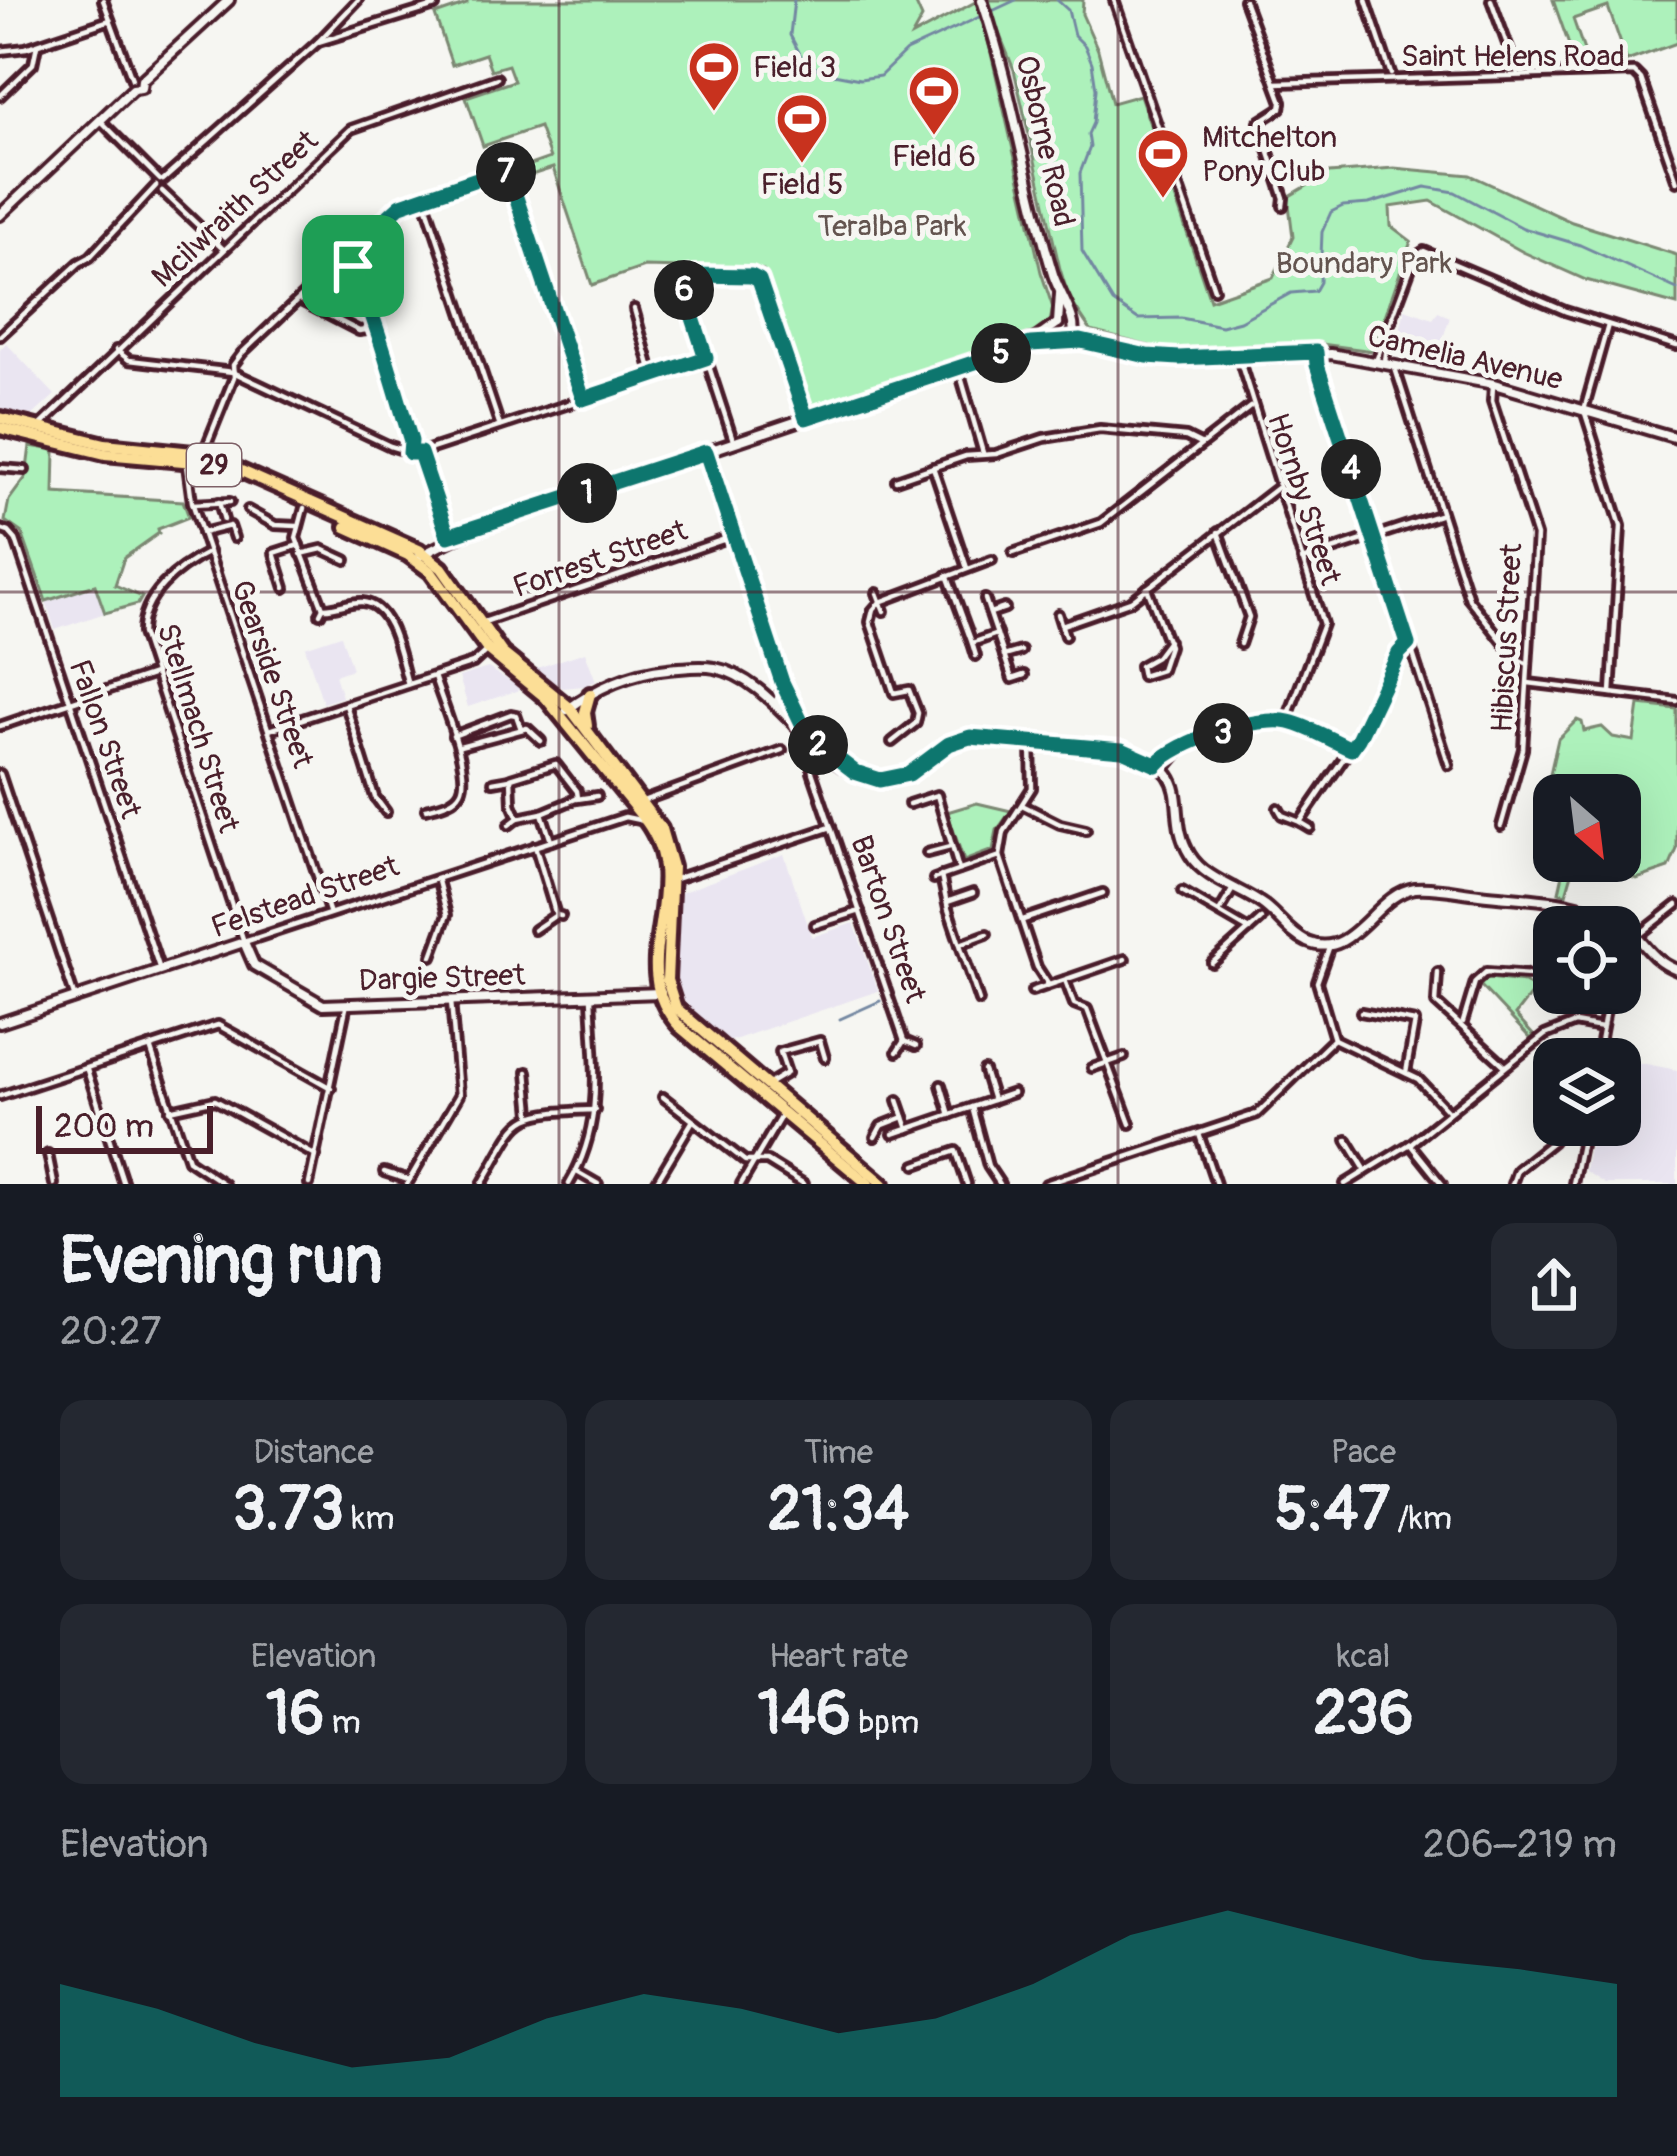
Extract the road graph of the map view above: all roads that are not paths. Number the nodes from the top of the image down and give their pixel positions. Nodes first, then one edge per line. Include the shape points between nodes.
1 (104, 0) edge
2 (229, 0) edge
3 (358, 0) edge
4 (982, 0) edge
5 (1114, 0) edge
6 (1244, 0) edge
7 (1366, 0) edge
8 (1492, 0) edge
9 (434, 6) dead end
10 (110, 20) junction
11 (318, 42) junction
12 (37, 45) junction
13 (0, 51) edge
14 (495, 69) dead end
15 (1517, 74) junction
16 (1392, 77) junction
17 (497, 78) junction
18 (136, 83) junction
19 (1275, 83) junction
20 (502, 85) dead end
21 (0, 96) edge
22 (101, 121) junction
23 (1677, 182) edge
24 (162, 185) junction
25 (424, 196) junction
26 (1282, 206) dead end
27 (0, 215) edge
28 (223, 249) junction
29 (345, 256) junction
30 (1214, 289) dead end
31 (1060, 294) junction
32 (299, 300) junction
33 (634, 308) dead end
34 (1607, 325) junction
35 (1056, 326) junction
36 (1074, 326) junction
37 (374, 329) junction
38 (0, 336) edge
39 (1066, 341) junction
40 (1030, 344) junction
41 (1098, 344) junction
42 (1677, 346) edge
43 (116, 350) junction
44 (1316, 352) junction
45 (1238, 356) junction
46 (706, 358) junction
47 (1385, 363) junction
48 (958, 367) junction
49 (233, 372) junction
50 (653, 376) junction
51 (1494, 384) junction
52 (583, 399) junction
53 (1252, 406) junction
54 (1584, 410) junction
55 (0, 418) edge
56 (806, 418) junction
57 (500, 426) junction
58 (0, 428) edge
59 (40, 429) junction
60 (1677, 438) edge
61 (734, 443) junction
62 (1200, 444) junction
63 (706, 452) junction
64 (410, 453) junction
65 (420, 453) junction
66 (203, 454) junction
67 (182, 455) junction
68 (983, 455) junction
69 (933, 467) junction
70 (0, 468) edge
71 (25, 470) dead end
72 (896, 480) dead end
73 (1278, 487) junction
74 (219, 502) junction
75 (230, 502) dead end
76 (193, 505) junction
77 (304, 508) junction
78 (248, 510) dead end
79 (1439, 515) junction
80 (224, 520) dead end
81 (297, 526) junction
82 (0, 529) edge
83 (1218, 532) junction
84 (202, 533) junction
85 (734, 536) junction
86 (1373, 537) junction
87 (234, 538) dead end
88 (445, 539) junction
89 (298, 545) junction
90 (209, 552) junction
91 (1013, 553) dead end
92 (301, 554) junction
93 (421, 556) junction
94 (346, 560) dead end
95 (992, 560) dead end
96 (1302, 560) junction
97 (967, 568) junction
98 (947, 575) junction
99 (285, 588) dead end
100 (1147, 589) junction
101 (877, 592) dead end
102 (985, 599) dead end
103 (880, 602) junction
104 (1005, 608) dead end
105 (884, 611) dead end
106 (990, 613) junction
107 (1058, 614) dead end
108 (481, 624) junction
109 (1062, 625) junction
110 (997, 634) junction
111 (1066, 636) dead end
112 (1168, 640) junction
113 (972, 643) junction
114 (1240, 644) dead end
115 (1408, 644) junction
116 (489, 645) junction
117 (1021, 651) dead end
118 (976, 656) dead end
119 (1004, 656) junction
120 (1528, 664) junction
121 (154, 674) junction
122 (1024, 675) dead end
123 (434, 676) junction
124 (782, 682) junction
125 (1527, 683) junction
126 (408, 685) junction
127 (1611, 693) junction
128 (590, 694) junction
129 (1677, 701) edge
130 (70, 702) junction
131 (346, 705) junction
132 (776, 705) junction
133 (566, 712) junction
134 (1286, 722) junction
135 (0, 726) edge
136 (521, 729) junction
137 (802, 729) junction
138 (268, 730) junction
139 (453, 736) junction
140 (590, 736) junction
141 (541, 741) dead end
142 (892, 742) dead end
143 (1031, 742) junction
144 (458, 747) junction
145 (819, 747) junction
146 (1351, 749) junction
147 (782, 750) dead end
148 (1449, 765) dead end
149 (1160, 768) junction
150 (0, 774) edge
151 (510, 779) junction
152 (493, 782) dead end
153 (597, 796) dead end
154 (577, 799) junction
155 (636, 802) junction
156 (909, 804) dead end
157 (1022, 805) junction
158 (1278, 808) dead end
159 (426, 809) dead end
160 (386, 812) dead end
161 (542, 813) junction
162 (518, 818) junction
163 (625, 818) junction
164 (646, 821) junction
165 (1300, 822) junction
166 (509, 825) dead end
167 (1502, 826) dead end
168 (831, 827) junction
169 (1310, 829) dead end
170 (1086, 830) dead end
171 (551, 841) junction
172 (535, 846) junction
173 (950, 847) junction
174 (927, 853) dead end
175 (1000, 856) junction
176 (959, 870) junction
177 (672, 880) junction
178 (438, 881) junction
179 (1234, 887) junction
180 (1182, 891) dead end
181 (973, 893) dead end
182 (1103, 893) dead end
183 (947, 902) junction
184 (1677, 905) edge
185 (1567, 906) edge
186 (860, 911) junction
187 (1220, 912) junction
188 (330, 913) junction
189 (1261, 920) dead end
190 (1022, 921) junction
191 (814, 925) dead end
192 (534, 930) dead end
193 (1250, 930) junction
194 (987, 934) dead end
195 (1641, 934) edge
196 (244, 943) junction
197 (1641, 943) edge
198 (960, 944) junction
199 (1330, 945) junction
200 (432, 956) dead end
201 (1126, 959) dead end
202 (1212, 963) dead end
203 (160, 970) junction
204 (1677, 970) edge
205 (1438, 972) dead end
206 (1531, 975) dead end
207 (1065, 980) junction
208 (1048, 984) junction
209 (1032, 991) dead end
210 (662, 992) junction
211 (74, 995) junction
212 (591, 997) junction
213 (451, 1001) junction
214 (980, 1001) dead end
215 (345, 1005) junction
216 (1361, 1012) dead end
217 (1605, 1014) edge
218 (0, 1023) edge
219 (1462, 1024) junction
220 (1602, 1028) junction
221 (1600, 1038) edge
222 (1334, 1039) junction
223 (904, 1040) junction
224 (149, 1046) junction
225 (916, 1046) dead end
226 (897, 1052) dead end
227 (1124, 1057) dead end
228 (825, 1058) dead end
229 (1106, 1063) junction
230 (86, 1067) junction
231 (1505, 1067) junction
232 (1092, 1068) dead end
233 (983, 1071) dead end
234 (527, 1072) dead end
235 (1406, 1073) junction
236 (766, 1085) junction
237 (940, 1085) dead end
238 (332, 1088) junction
239 (1013, 1093) dead end
240 (0, 1096) edge
241 (663, 1097) dead end
242 (898, 1100) dead end
243 (993, 1100) junction
244 (972, 1107) junction
245 (787, 1109) junction
246 (170, 1110) junction
247 (595, 1110) junction
248 (1448, 1112) junction
249 (531, 1114) junction
250 (950, 1114) junction
251 (904, 1118) junction
252 (694, 1120) junction
253 (803, 1122) junction
254 (1130, 1124) dead end
255 (908, 1129) junction
256 (893, 1134) dead end
257 (1199, 1134) junction
258 (875, 1137) dead end
259 (1346, 1140) dead end
260 (1409, 1144) junction
261 (1547, 1146) edge
262 (1582, 1146) edge
263 (48, 1154) dead end
264 (316, 1156) junction
265 (755, 1161) junction
266 (916, 1165) dead end
267 (577, 1171) junction
268 (1366, 1171) junction
269 (384, 1172) dead end
270 (408, 1182) edge
271 (54, 1184) edge
272 (124, 1184) edge
273 (224, 1184) edge
274 (309, 1184) edge
275 (482, 1184) edge
276 (569, 1184) edge
277 (598, 1184) edge
278 (655, 1184) edge
279 (741, 1184) edge
280 (804, 1184) edge
281 (868, 1184) edge
282 (884, 1184) edge
283 (967, 1184) edge
284 (1000, 1184) edge
285 (1046, 1184) edge
286 (1216, 1184) edge
287 (1345, 1184) edge
288 (1442, 1184) edge
289 (1512, 1184) edge
290 (1576, 1184) edge

1 - 10 street
2 - 18 street
3 - 11 street
4 - 31 street, Osborne Road
5 - 30 street
6 - 19 street
7 - 16 street
8 - 15 street
9 - 11 street
10 - 12 street
10 - 18 street
11 - 24 street
12 - 13 street
12 - 21 street via 35,62
14 - 17 street
15 - 16 street, Saint Helens Road
15 - 23 street, Saint Helens Road via 1634,71
16 - 19 street, Saint Helens Road
17 - 20 street
17 - 28 street, Mcilwraith Street via 355,126
18 - 22 street
19 - 26 street via 1281,108 1259,122
22 - 24 street
22 - 27 street
24 - 28 street
24 - 38 street
25 - 29 street via 394,209
25 - 52 street via 505,172
25 - 57 street
28 - 43 street, Mcilwraith Street
29 - 32 street
29 - 37 street
31 - 35 street, Osborne Road
31 - 36 street, Osborne Road
32 - 37 street via 359,331
32 - 49 street via 235,360
33 - 50 street
34 - 42 street
34 - 47 street via 1420,252 1388,332
34 - 54 street
35 - 36 street
35 - 39 street
35 - 40 street
36 - 39 street
36 - 41 street
37 - 64 street
39 - 40 street, Camelia Avenue
39 - 41 street, Camelia Avenue
40 - 48 street
41 - 45 street, Camelia Avenue via 1161,358
43 - 49 street via 129,360
43 - 59 street, Mcilwraith Street
44 - 45 street, Camelia Avenue
44 - 47 street, Camelia Avenue
44 - 86 street
45 - 53 street, Hornby Street
46 - 50 street
46 - 56 street via 684,279 758,279
46 - 61 street
47 - 51 street, Camelia Avenue
47 - 79 street
48 - 56 street
48 - 68 street
49 - 64 street
49 - 66 street
50 - 52 street
51 - 54 street, Camelia Avenue
51 - 120 street, Hibiscus Street via 1492,400 1536,536
52 - 57 street
53 - 62 street
53 - 73 street, Hornby Street
54 - 60 street, Camelia Avenue
54 - 127 street via 1622,531
55 - 59 highway, 29
56 - 61 street
57 - 65 street
58 - 67 highway, 29 via 105,454
59 - 67 highway, 29
61 - 63 street
62 - 68 street via 1104,429
62 - 91 street via 1101,523
63 - 85 street
63 - 88 street
64 - 65 street
65 - 88 street
66 - 67 highway, 29
66 - 93 highway, 29
67 - 76 street, Gearside Street
67 - 77 highway, 29
68 - 69 street
69 - 72 street
69 - 97 street
70 - 71 street
73 - 83 street
73 - 96 street, Hornby Street
74 - 75 street
74 - 76 street
74 - 80 street
76 - 84 street, Gearside Street
77 - 81 street
77 - 93 highway, 29
78 - 81 street via 274,526
79 - 86 street
79 - 120 street via 1469,599
81 - 89 street
82 - 130 street, Fallon Street via 16,541
83 - 100 street
83 - 114 street via 1249,617
84 - 87 street via 230,526
84 - 90 street, Gearside Street
85 - 108 street, Forrest Street
85 - 124 street
86 - 96 street
86 - 115 street
88 - 93 highway
89 - 92 street
89 - 99 street via 274,554
90 - 121 street, Stellmach Street via 146,607 142,633
90 - 138 street, Gearside Street
92 - 94 street via 322,549
92 - 126 street via 321,611 361,602 377,608
93 - 108 highway, 29
93 - 116 highway, 29
95 - 97 street
96 - 134 street, Hornby Street via 1323,625
97 - 98 street
98 - 103 street
98 - 113 street
100 - 109 street
100 - 112 street
101 - 103 street
102 - 106 street
103 - 105 street
103 - 142 street via 870,622 886,674 894,693 910,692 918,715
104 - 106 street
106 - 110 street
107 - 109 street
108 - 116 highway, 29
109 - 111 street
110 - 113 street
110 - 119 street
112 - 112 street via 1163,668 1140,674 1140,666
113 - 118 street
115 - 146 street
115 - 148 street
116 - 123 street via 475,662
116 - 133 highway, 29
117 - 119 street
119 - 122 street via 1012,680
120 - 125 street, Hibiscus Street
121 - 130 street
121 - 196 street, Stellmach Street
123 - 126 street
123 - 139 street
124 - 132 street
124 - 137 street
125 - 127 street
125 - 167 street, Hibiscus Street via 1523,749
126 - 131 street
127 - 129 street
128 - 132 street via 639,674 704,667 729,672
128 - 133 street
128 - 140 highway
130 - 135 street
130 - 203 street, Fallon Street
131 - 138 street
131 - 160 street
132 - 137 street
133 - 140 highway
133 - 155 highway
134 - 146 street
134 - 149 street via 1259,721 1187,745
136 - 139 street via 511,714
136 - 141 street via 531,728
136 - 144 street
137 - 145 street
138 - 188 street, Gearside Street
139 - 144 street
140 - 155 highway
143 - 145 street via 970,737 909,774 880,780
143 - 149 street via 1122,750
143 - 157 street via 1033,783
144 - 159 street via 461,792
145 - 168 street, Barton Street via 812,772
146 - 165 street
147 - 155 street
149 - 179 street via 1178,795 1187,851
150 - 211 street
151 - 152 street
151 - 154 street via 558,761
151 - 162 street
153 - 154 street
154 - 161 street
155 - 163 street
155 - 164 highway
155 - 177 highway via 666,838
156 - 173 street via 937,795
157 - 170 street
157 - 175 street
158 - 165 street
161 - 162 street
161 - 171 street
162 - 166 street
163 - 164 street, Felstead Street
163 - 171 street, Felstead Street
164 - 210 highway via 665,867
165 - 169 street
168 - 177 street
168 - 186 street, Barton Street
171 - 172 street, Felstead Street
172 - 178 street, Felstead Street
172 - 192 street via 558,915
173 - 174 street
173 - 176 street
175 - 176 street
175 - 190 street
176 - 183 street via 938,877
177 - 210 highway
178 - 188 street, Felstead Street
178 - 200 street via 447,915
179 - 187 street
179 - 199 street via 1307,942
180 - 187 street
181 - 183 street
182 - 190 street
183 - 198 street
184 - 195 street
185 - 199 street via 1422,887 1396,894 1358,931
186 - 191 street
186 - 223 street, Barton Street
187 - 193 street
188 - 196 street, Felstead Street
189 - 193 street
190 - 208 street
193 - 202 street
194 - 198 street
196 - 203 street, Felstead Street
196 - 215 street, Dargie Street via 258,968 318,1004
197 - 204 street
198 - 214 street
199 - 222 street via 1317,982
201 - 207 street
203 - 211 street, Felstead Street
205 - 219 street via 1434,999
206 - 219 street via 1486,972
207 - 208 street
207 - 229 street via 1074,1004 1088,1009
208 - 209 street
210 - 212 street, Dargie Street
210 - 236 highway
210 - 245 highway via 680,1027
211 - 218 street, Felstead Street
212 - 213 street, Dargie Street
212 - 247 street
213 - 215 street, Dargie Street
213 - 270 street via 460,1091
215 - 238 street
216 - 235 street via 1415,1022
217 - 220 street
219 - 231 street
220 - 221 street
220 - 231 street via 1564,1026
222 - 235 street
222 - 257 street via 1257,1114
223 - 225 street, Barton Street
223 - 226 street, Barton Street
224 - 230 street
224 - 238 street via 222,1026
224 - 246 street
227 - 229 street
228 - 236 street via 820,1041 780,1052 788,1073
229 - 232 street
229 - 254 street
230 - 240 street
230 - 272 street
231 - 248 street
233 - 243 street
234 - 249 street
235 - 248 street
236 - 245 highway
237 - 250 street
238 - 264 street
239 - 243 street
241 - 252 street
242 - 251 street
243 - 244 street
244 - 250 street
244 - 284 street
245 - 253 highway
245 - 265 street
246 - 264 street via 214,1100
246 - 273 street via 188,1160
247 - 249 street
247 - 267 street
248 - 260 street
249 - 275 street
250 - 255 street
251 - 255 street
251 - 258 street
252 - 265 street
252 - 278 street
253 - 281 highway
253 - 282 highway
255 - 256 street
257 - 285 street
257 - 286 street
259 - 268 street
260 - 268 street
260 - 288 street
261 - 289 street
262 - 290 street
263 - 271 street
264 - 274 street
265 - 279 street
265 - 280 street
266 - 283 street via 956,1151
267 - 276 street
267 - 277 street
268 - 287 street
269 - 270 street

